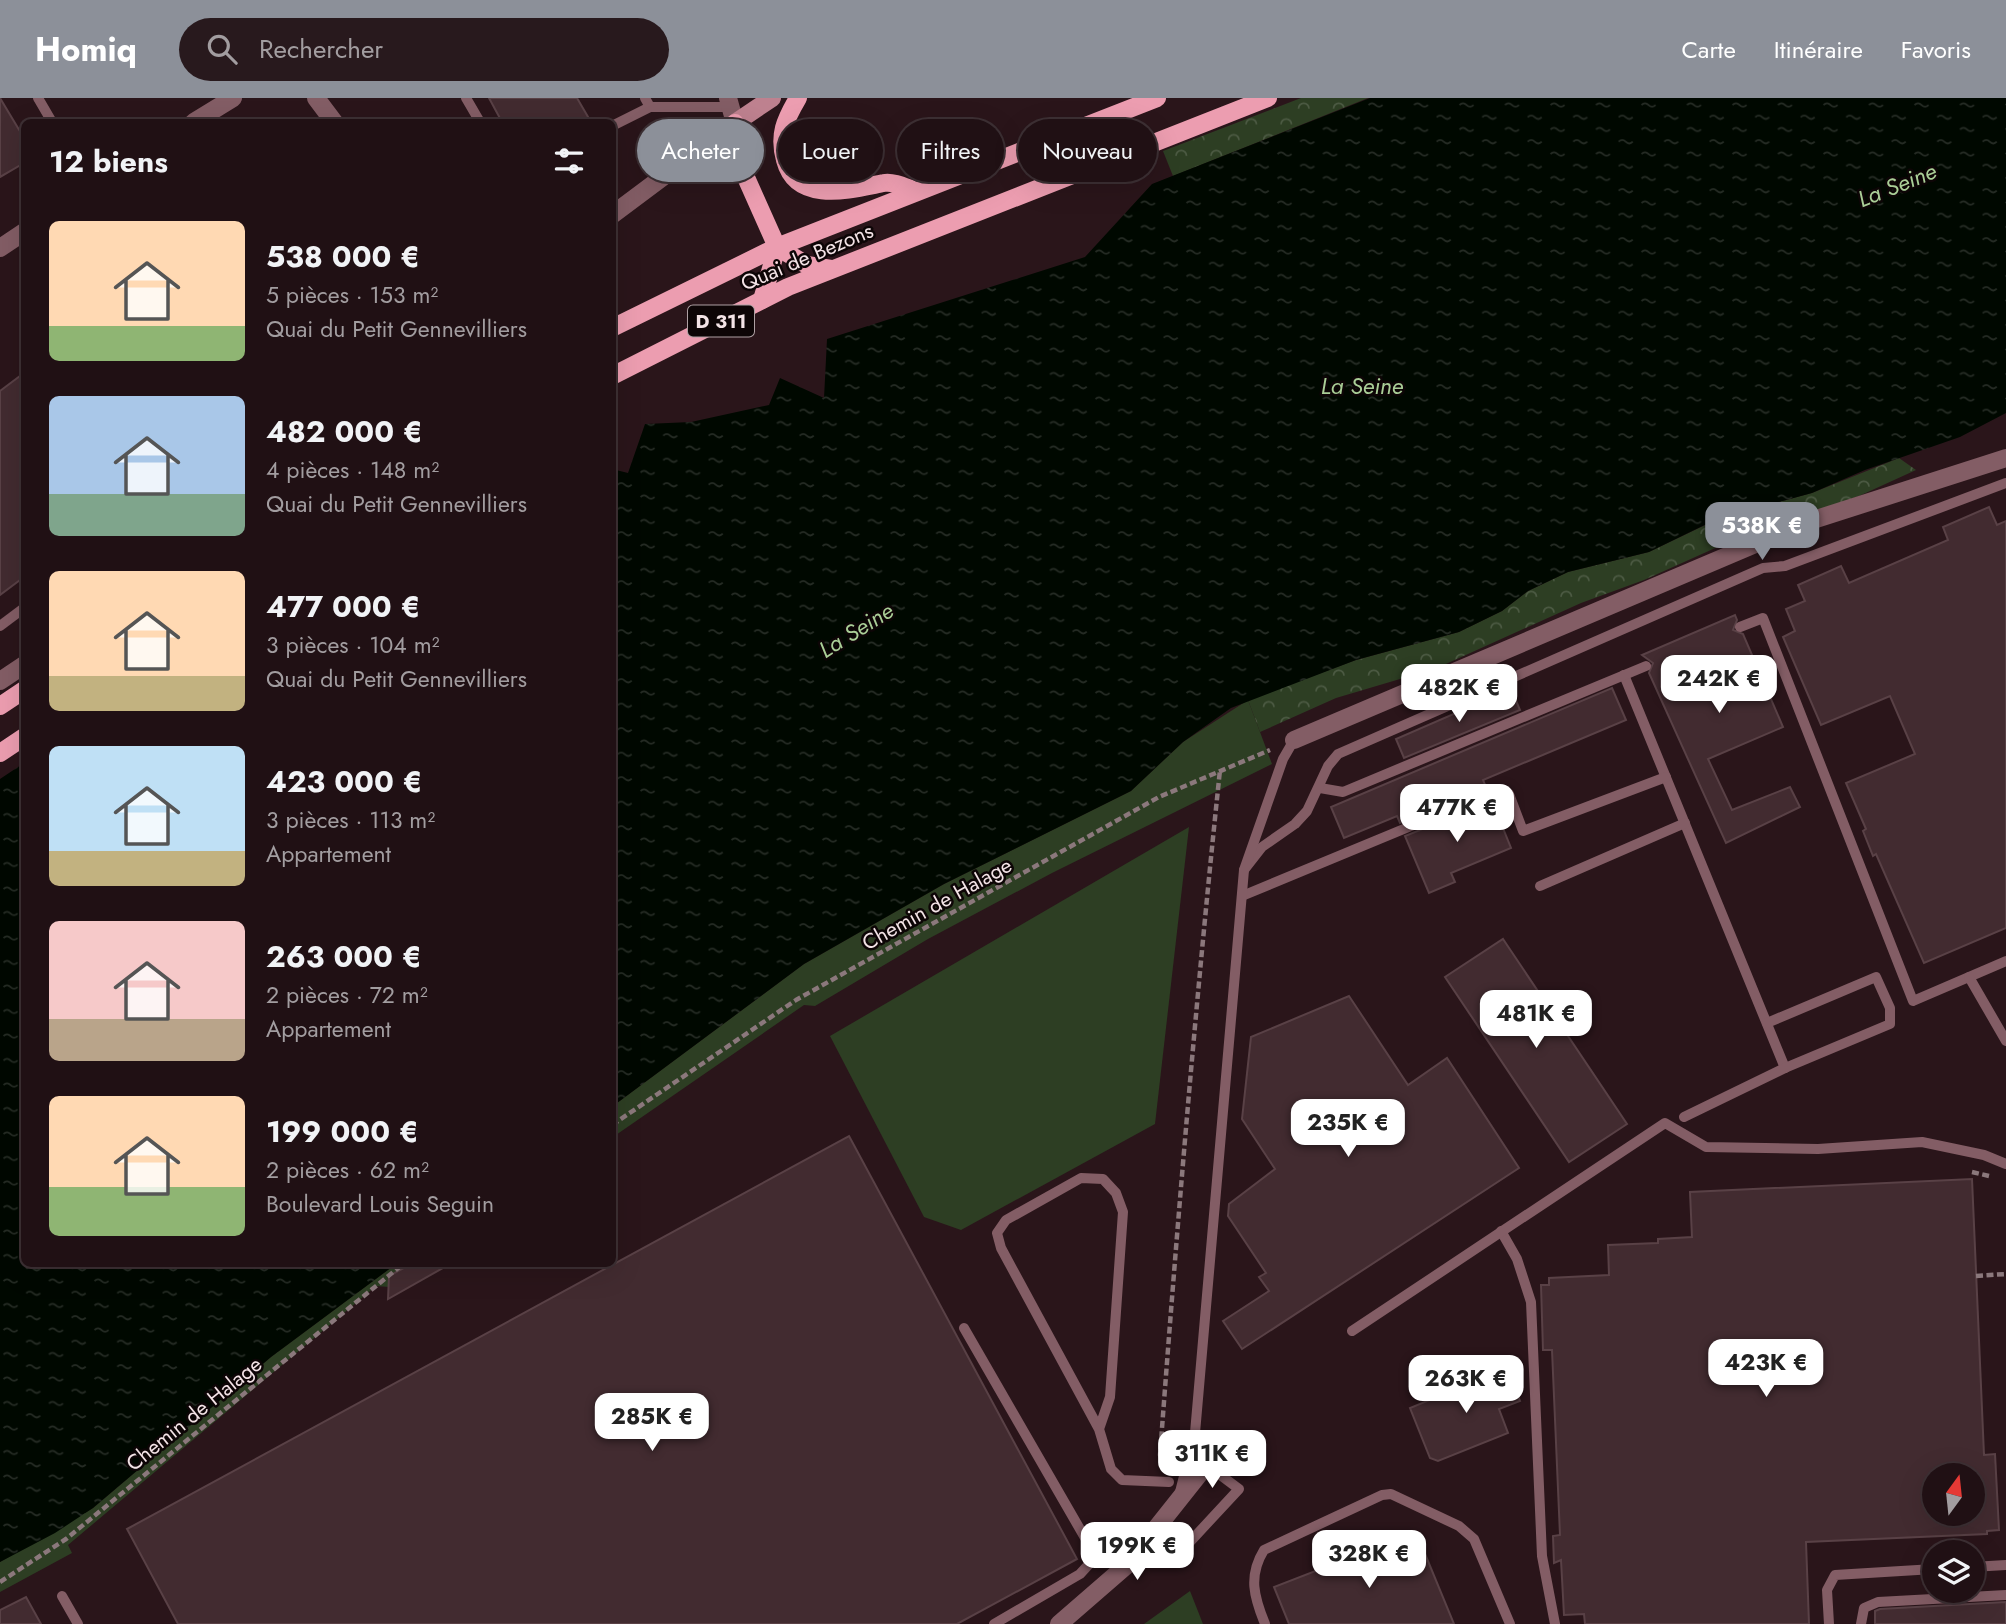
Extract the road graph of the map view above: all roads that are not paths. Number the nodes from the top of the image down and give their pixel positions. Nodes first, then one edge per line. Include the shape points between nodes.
1 (38, 98) edge
2 (233, 98) edge
3 (317, 98) edge
4 (466, 98) edge
5 (772, 98) edge
6 (798, 98) edge
7 (1157, 98) edge
8 (1268, 98) edge
9 (648, 103) edge
10 (732, 109) edge
11 (50, 119) edge
12 (199, 119) edge
13 (332, 119) edge
14 (478, 119) edge
15 (616, 123) edge
16 (916, 191) junction
17 (616, 211) edge
18 (21, 234) edge
19 (777, 247) junction
20 (0, 248) edge
21 (832, 269) junction
22 (762, 300) junction
23 (616, 326) edge
24 (616, 374) edge
25 (2006, 458) edge
26 (2006, 483) edge
27 (21, 610) edge
28 (0, 626) edge
29 (1740, 628) dead end
30 (1646, 666) dead end
31 (21, 667) edge
32 (1625, 675) junction
33 (0, 681) edge
34 (21, 692) edge
35 (0, 706) edge
36 (21, 739) edge
37 (1294, 740) joint
38 (0, 753) edge
39 (1666, 777) junction
40 (1320, 788) junction
41 (1685, 823) junction
42 (1244, 870) junction
43 (1540, 886) dead end
44 (1242, 896) junction
45 (2006, 961) edge
46 (1969, 977) junction
47 (1767, 1023) junction
48 (2006, 1041) edge
49 (1786, 1068) junction
50 (1684, 1117) dead end
51 (2006, 1164) edge
52 (1501, 1231) junction
53 (964, 1328) dead end
54 (1352, 1331) dead end
55 (1099, 1429) junction
56 (1211, 1459) joint
57 (1169, 1482) road end
58 (1177, 1503) junction
59 (1187, 1545) dead end
60 (2006, 1565) edge
61 (1985, 1566) edge
62 (1922, 1570) edge
63 (2006, 1595) edge
64 (62, 1596) dead end
65 (78, 1624) edge
66 (994, 1624) edge
67 (1059, 1624) edge
68 (1265, 1624) edge
69 (1510, 1624) edge
70 (1555, 1624) edge
71 (1829, 1624) edge
72 (1861, 1624) edge

1 - 11 lane
2 - 12 street
3 - 13 street
4 - 14 lane
5 - 10 main road
6 - 16 main road via 783,124 780,143 787,167 801,185 853,191 887,182
7 - 16 main road, D 311
8 - 21 main road, Quai de Bezons / D 311
9 - 10 lane
9 - 15 lane
10 - 17 street
10 - 19 main road via 736,155
16 - 19 main road, D 311
18 - 20 street
19 - 21 main road via 807,265
19 - 22 main road
19 - 23 main road, Quai de Bezons / D 311
21 - 22 main road, Quai de Bezons / D 311
22 - 24 main road, Quai de Bezons / D 311
25 - 37 street via 1807,522
26 - 40 lane via 1785,566 1763,568 1400,726 1338,754
27 - 28 lane
29 - 46 lane via 1763,618 1913,1001
30 - 32 lane
31 - 33 street
32 - 39 lane
32 - 40 lane via 1343,792
34 - 35 main road
36 - 38 main road
37 - 42 lane
39 - 41 lane
39 - 44 lane via 1523,831 1509,794 1498,790
40 - 42 lane via 1295,824 1262,847
41 - 43 lane
41 - 47 lane
42 - 44 lane
44 - 58 lane via 1195,1433
45 - 46 lane
46 - 48 lane
47 - 49 lane
47 - 49 lane via 1876,977 1890,1008 1890,1024
49 - 50 lane
51 - 52 lane via 1922,1143 1818,1149 1706,1147 1665,1123
52 - 54 lane
52 - 70 lane via 1517,1259 1531,1302 1542,1556
53 - 66 lane via 1092,1550 1091,1562 1080,1574
55 - 55 lane via 997,1233 1006,1220 1081,1178 1103,1178 1116,1193 1123,1212 1110,1397
55 - 57 lane via 1111,1469 1122,1480
56 - 58 street
56 - 59 lane via 1239,1489
58 - 67 street via 1127,1564
60 - 61 lane
62 - 71 lane via 1835,1575 1827,1590
63 - 72 lane via 1870,1604 1861,1612
64 - 65 lane
68 - 69 lane via 1255,1599 1254,1578 1264,1550 1382,1494 1391,1494 1459,1525 1474,1539

